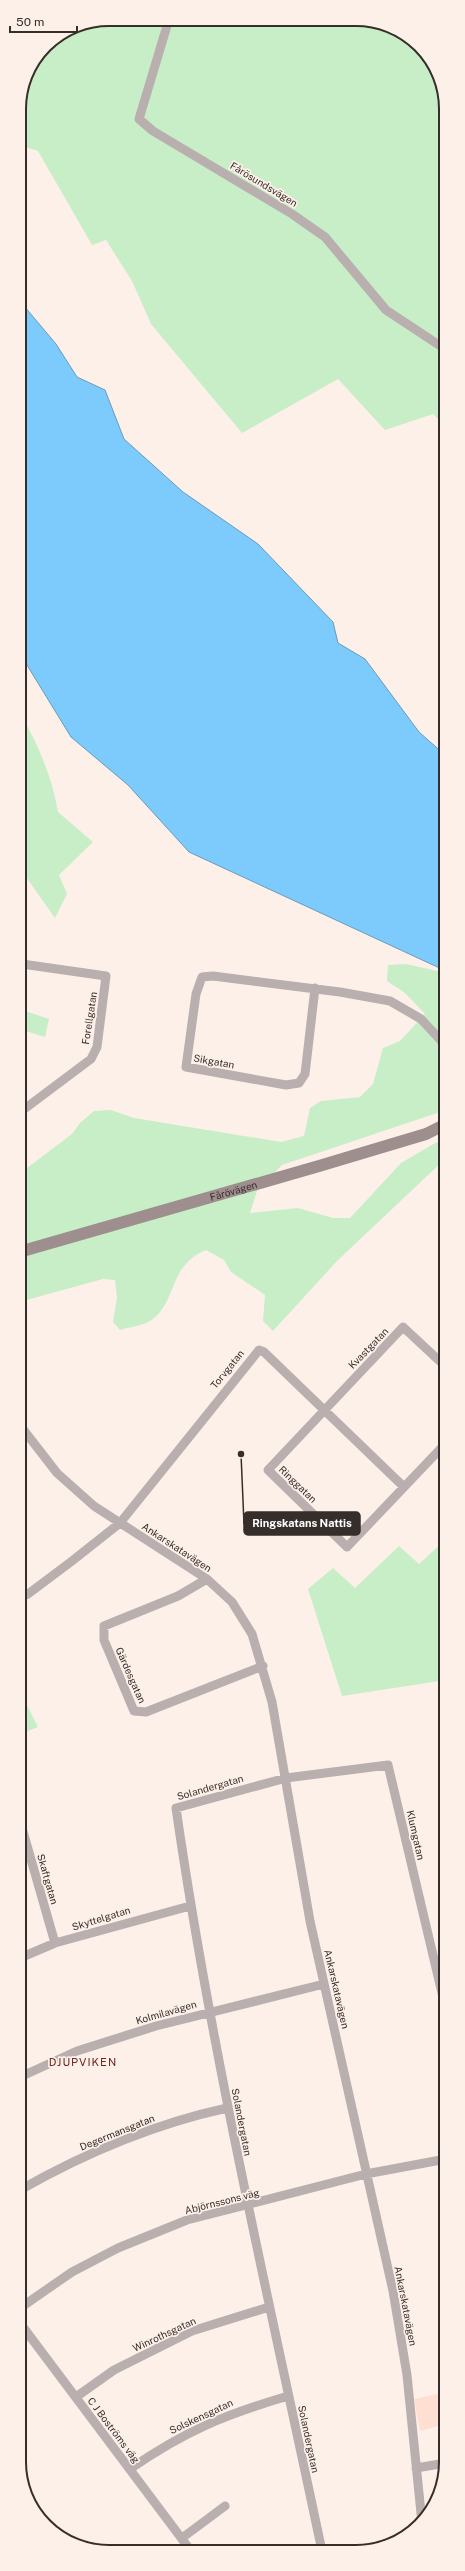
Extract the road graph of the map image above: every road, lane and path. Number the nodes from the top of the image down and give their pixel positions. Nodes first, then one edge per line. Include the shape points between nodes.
1 (167, 26) edge
2 (439, 344) edge
3 (26, 965) edge
4 (315, 988) junction
5 (439, 1038) edge
6 (26, 1108) edge
7 (439, 1128) edge
8 (26, 1250) edge
9 (439, 1360) edge
10 (324, 1410) junction
11 (26, 1432) edge
12 (439, 1450) edge
13 (404, 1487) junction
14 (120, 1523) junction
15 (207, 1579) junction
16 (26, 1595) edge
17 (264, 1666) junction
18 (286, 1778) junction
19 (26, 1842) edge
20 (190, 1906) junction
21 (55, 1943) junction
22 (26, 1955) edge
23 (439, 1980) edge
24 (324, 1984) junction
25 (211, 2011) junction
26 (26, 2074) edge
27 (228, 2108) junction
28 (439, 2160) edge
29 (366, 2174) junction
30 (26, 2187) edge
31 (248, 2206) junction
32 (26, 2304) edge
33 (269, 2307) junction
34 (26, 2331) edge
35 (288, 2396) junction
36 (76, 2397) junction
37 (439, 2464) edge
38 (416, 2468) junction
39 (130, 2470) junction
40 (225, 2506) dead end
41 (421, 2514) edge
42 (182, 2538) junction
43 (187, 2545) edge
44 (321, 2545) edge

1 - 2 street, Fårösundsvägen via 139,118 153,131 287,211 325,237 386,310
3 - 6 street, Forellgatan via 106,976 97,1047 91,1059
4 - 4 street, Sikgatan via 213,976 202,977 196,994 186,1067 286,1085 299,1083 305,1074
4 - 5 street, Sikgatan via 390,1001 422,1019
7 - 8 street, Fårövägen via 426,1134 326,1164
9 - 10 street, Kvastgatan via 403,1327
10 - 13 street, Torvgatan
10 - 13 street, Ringgatan via 268,1470 347,1547
10 - 14 street, Torvgatan via 259,1350
11 - 14 street, Ankarskatavägen via 57,1473 94,1506
12 - 13 street
14 - 15 street, Ankarskatavägen
14 - 16 street
15 - 17 street, Ankarskatavägen via 232,1602 252,1634
15 - 17 street, Gärdesgatan via 178,1596 104,1626 104,1640 134,1711 146,1712
17 - 18 street, Ankarskatavägen
18 - 20 street, Solandergatan via 176,1808
18 - 23 street, Klumgatan via 388,1765
18 - 24 street, Ankarskatavägen via 310,1921
19 - 21 street, Skaftgatan
20 - 21 street, Skyttelgatan
20 - 25 street, Solandergatan
21 - 22 street, Skyttelgatan
24 - 25 street, Kolmilavägen
24 - 29 street, Ankarskatavägen
25 - 26 street, Kolmilavägen via 77,2051
25 - 27 street, Solandergatan
27 - 30 street, Degermansgatan via 190,2116 122,2140 58,2168
27 - 31 street, Solandergatan
28 - 29 street, Abjörnssons väg
29 - 31 street, Abjörnssons väg
29 - 38 street, Ankarskatavägen via 393,2291 407,2375
31 - 32 street, Abjörnssons väg via 187,2220 118,2248 72,2272
31 - 33 street, Solandergatan
33 - 35 street, Solandergatan
33 - 36 street, Winrothsgatan via 192,2331 114,2370
34 - 36 street, C J Boströms väg
35 - 39 street, Solskensgatan via 240,2410 203,2425 171,2442
35 - 44 street, Solandergatan
36 - 39 street, C J Boströms väg
37 - 38 street
38 - 41 street, Ankarskatavägen
39 - 42 street, C J Boströms väg
40 - 42 street
42 - 43 street, C J Boströms väg

